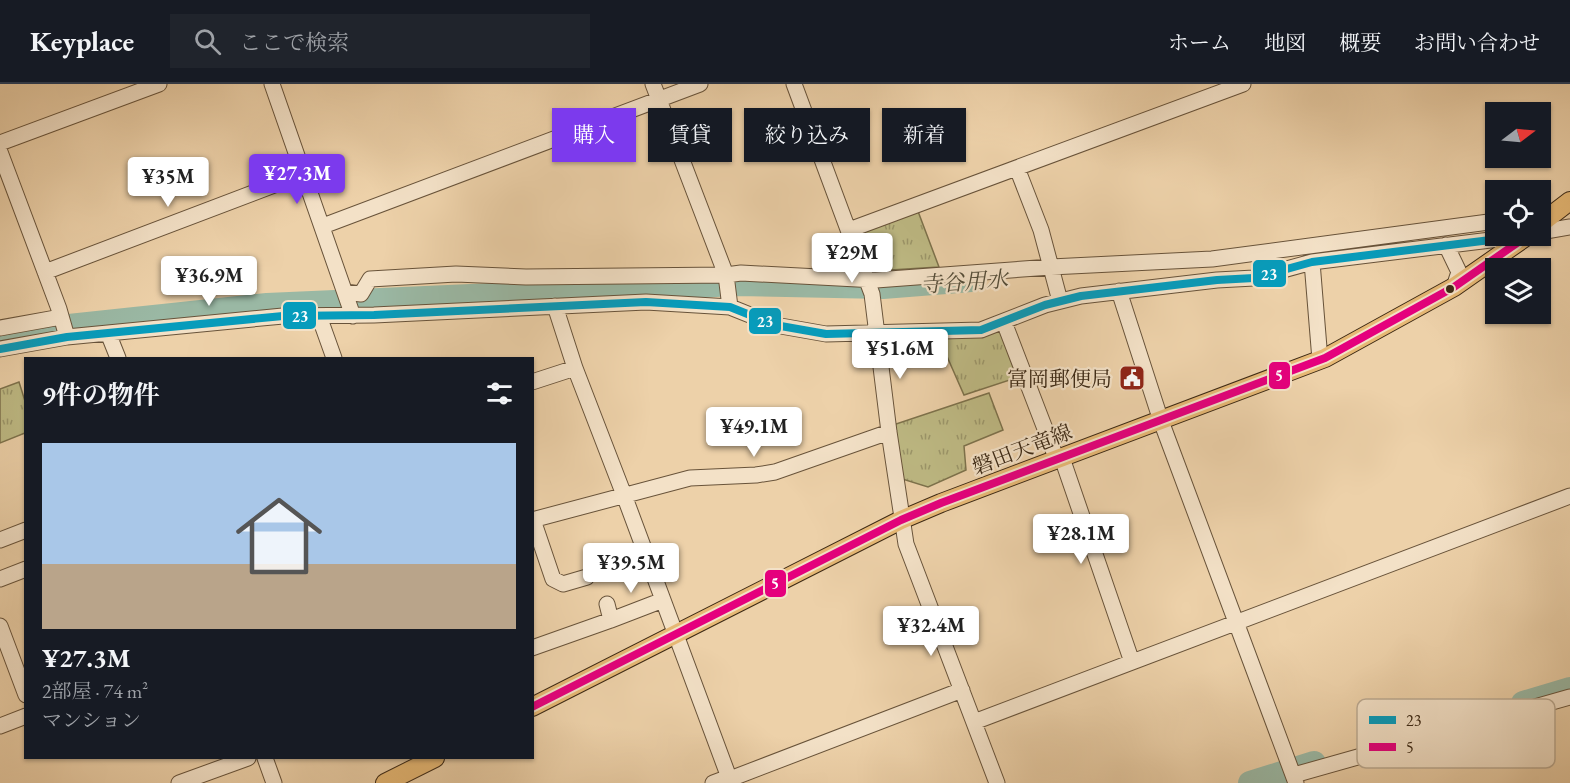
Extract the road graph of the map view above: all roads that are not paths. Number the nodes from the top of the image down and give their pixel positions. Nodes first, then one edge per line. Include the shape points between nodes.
1 (159, 84) edge
2 (272, 84) edge
3 (653, 84) edge
4 (700, 84) edge
5 (794, 84) edge
6 (1243, 84) edge
7 (125, 90) edge
8 (659, 99) junction
9 (0, 143) edge
10 (0, 152) edge
11 (1017, 168) junction
12 (4, 174) edge
13 (303, 174) junction
14 (1485, 222) edge
15 (323, 226) junction
16 (1570, 227) edge
17 (849, 230) junction
18 (1551, 230) edge
19 (1485, 241) edge
20 (1446, 245) junction
21 (1511, 246) edge
22 (1312, 262) junction
23 (1051, 267) junction
24 (45, 272) junction
25 (867, 278) junction
26 (727, 282) junction
27 (1454, 287) junction
28 (1119, 291) junction
29 (345, 292) junction
30 (1060, 301) junction
31 (555, 306) junction
32 (730, 307) junction
33 (353, 315) junction
34 (319, 316) junction
35 (61, 318) junction
36 (1004, 322) junction
37 (0, 328) edge
38 (878, 332) junction
39 (108, 333) junction
40 (67, 337) junction
41 (0, 350) edge
42 (118, 357) edge
43 (334, 357) edge
44 (1320, 360) junction
45 (575, 368) junction
46 (534, 381) edge
47 (1161, 421) junction
48 (889, 432) junction
49 (1060, 459) junction
50 (624, 495) junction
51 (1570, 496) edge
52 (534, 520) edge
53 (901, 520) junction
54 (534, 523) edge
55 (24, 531) edge
56 (0, 540) edge
57 (24, 570) edge
58 (588, 577) dead end
59 (0, 579) edge
60 (663, 600) junction
61 (607, 604) dead end
62 (610, 620) junction
63 (1236, 622) junction
64 (0, 626) edge
65 (675, 633) junction
66 (534, 647) edge
67 (1132, 662) junction
68 (24, 690) edge
69 (962, 690) junction
70 (1570, 697) edge
71 (1555, 701) edge
72 (534, 706) edge
73 (24, 717) edge
74 (974, 722) junction
75 (0, 726) edge
76 (1357, 755) edge
77 (245, 759) edge
78 (265, 759) edge
79 (423, 760) edge
80 (1293, 773) edge
81 (730, 780) edge
82 (179, 783) edge
83 (274, 783) edge
84 (385, 783) edge
85 (713, 783) edge
86 (997, 783) edge

1 - 7 street
2 - 13 street
3 - 8 street
4 - 8 street
5 - 17 street
6 - 11 street
7 - 9 street
8 - 15 street
8 - 26 street
10 - 12 street
11 - 17 street
11 - 23 street
12 - 24 street
13 - 15 street
13 - 24 street
14 - 23 street via 1212,259
15 - 29 street
16 - 18 street
17 - 25 street
19 - 20 street
20 - 22 street
20 - 27 street via 1459,272
21 - 27 main road, 磐田天竜線
22 - 28 street via 1254,279
22 - 44 street
23 - 25 street
23 - 30 street
24 - 35 street
25 - 26 street via 741,273
25 - 38 street
26 - 29 street via 456,274 370,279 361,294
26 - 32 street
27 - 44 main road, 磐田天竜線
28 - 30 street
28 - 47 street
29 - 33 street
30 - 36 street
31 - 32 street via 657,302
31 - 33 street
31 - 45 street
32 - 38 street via 788,328 826,333
33 - 34 street
34 - 39 street
34 - 43 street
35 - 37 street
35 - 40 street
36 - 38 street via 981,330
36 - 49 street
38 - 48 street
39 - 40 street
39 - 42 street
40 - 41 street
44 - 47 main road, 磐田天竜線
45 - 46 street
45 - 50 street
47 - 49 main road, 磐田天竜線
47 - 63 street
48 - 50 street via 775,472 690,478
48 - 53 street
49 - 53 main road, 磐田天竜線
49 - 67 street
50 - 52 street
50 - 60 street
51 - 63 street
53 - 65 main road, 磐田天竜線
53 - 69 street via 906,544
54 - 58 street via 553,579 563,584
55 - 56 street
57 - 59 street
60 - 62 street
60 - 65 street
61 - 62 street
62 - 66 street
63 - 67 street
63 - 80 street
64 - 68 street
65 - 72 main road, 磐田天竜線
65 - 81 street
67 - 74 street
69 - 74 street
69 - 81 street
70 - 71 street
73 - 75 street
74 - 86 street
76 - 80 street
77 - 82 street
78 - 83 street
79 - 84 main road
81 - 85 street

